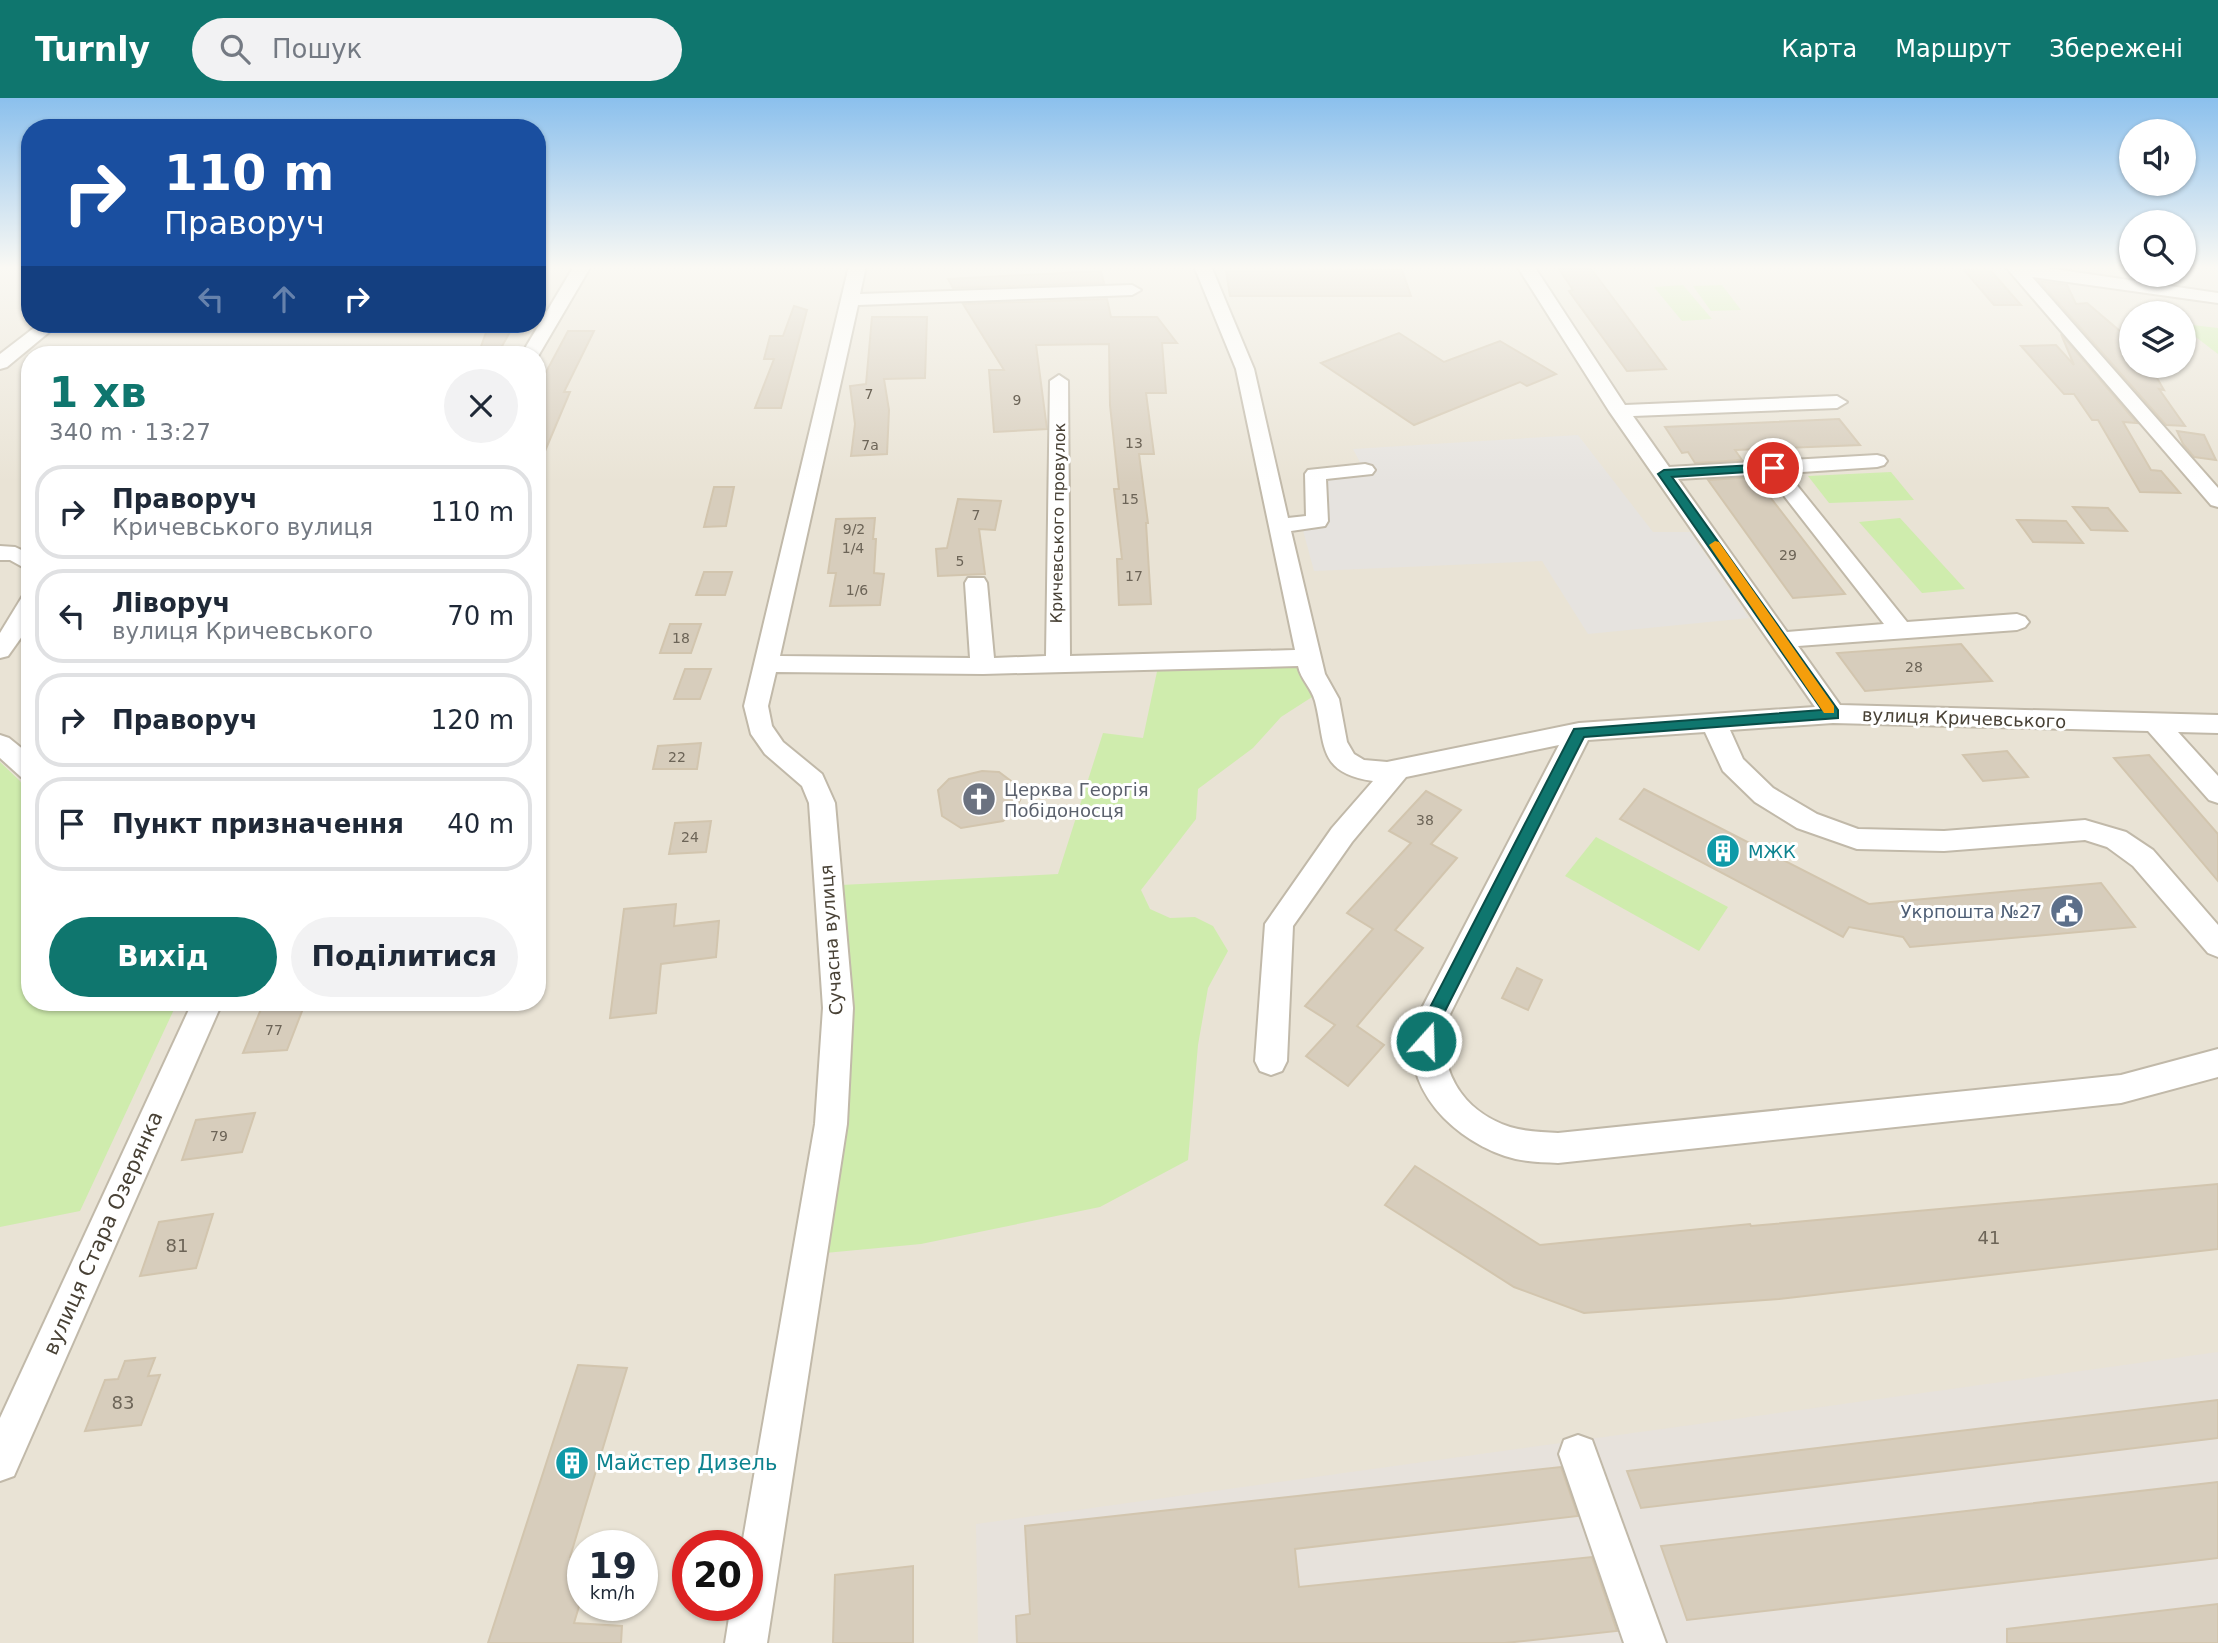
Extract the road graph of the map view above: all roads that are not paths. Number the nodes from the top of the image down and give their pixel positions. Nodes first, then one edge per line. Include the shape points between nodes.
1 (840, 338) edge
2 (1232, 338) edge
3 (1572, 338) edge
4 (2075, 338) edge
5 (21, 347) edge
6 (0, 363) edge
7 (1059, 381) dead end
8 (1837, 402) dead end
9 (1619, 411) junction
10 (1877, 461) dead end
11 (1773, 468) junction
12 (1365, 470) dead end
13 (1664, 474) junction
14 (2218, 501) edge
15 (1279, 526) junction
16 (0, 553) edge
17 (21, 558) edge
18 (976, 583) dead end
19 (21, 620) edge
20 (2017, 622) dead end
21 (1901, 631) junction
22 (1782, 640) junction
23 (0, 650) edge
24 (1308, 658) junction
25 (766, 664) junction
26 (1059, 665) junction
27 (983, 666) junction
28 (1833, 714) junction
29 (1714, 723) junction
30 (2155, 723) junction
31 (2218, 724) edge
32 (1579, 732) junction
33 (0, 744) edge
34 (21, 762) edge
35 (1398, 769) junction
36 (2218, 793) edge
37 (2215, 936) edge
38 (203, 1011) edge
39 (1271, 1061) dead end
40 (2218, 1063) edge
41 (1578, 1454) dead end
42 (0, 1462) edge
43 (746, 1643) edge
44 (1645, 1643) edge

1 - 25 street, Сучасна вулиця
2 - 15 street, вулиця Кричевського via 1245,369
3 - 9 street
4 - 14 street
5 - 6 street
7 - 26 street, Кричевського провулок
8 - 9 street
9 - 13 street
10 - 11 street
11 - 13 street
11 - 21 street
12 - 15 street via 1315,474 1317,521
13 - 22 street
15 - 24 street, вулиця Кричевського
16 - 17 street
18 - 27 street
19 - 23 street
20 - 21 street
21 - 22 street
22 - 28 street
24 - 26 street
24 - 35 street, вулиця Кричевського via 1312,677 1324,690 1338,753 1364,770
25 - 27 street
25 - 43 street, Сучасна вулиця via 756,706 760,728 774,748 813,781 822,803 838,1008 831,1124
26 - 27 street
28 - 29 street, вулиця Кричевського
28 - 30 street, вулиця Кричевського
29 - 32 street, вулиця Кричевського
29 - 37 street via 1732,764 1764,794 1807,821 1857,839 1944,841 2100,832 2143,858
30 - 31 street, вулиця Кричевського
30 - 36 street
32 - 35 street, вулиця Кричевського
32 - 40 street via 1433,1017 1426,1041 1429,1067 1442,1094 1464,1118 1493,1136 1525,1147 1558,1148 2120,1089
33 - 34 street
35 - 39 street via 1342,835 1279,924
38 - 42 street, вулиця Стара Озерянка
41 - 44 street

